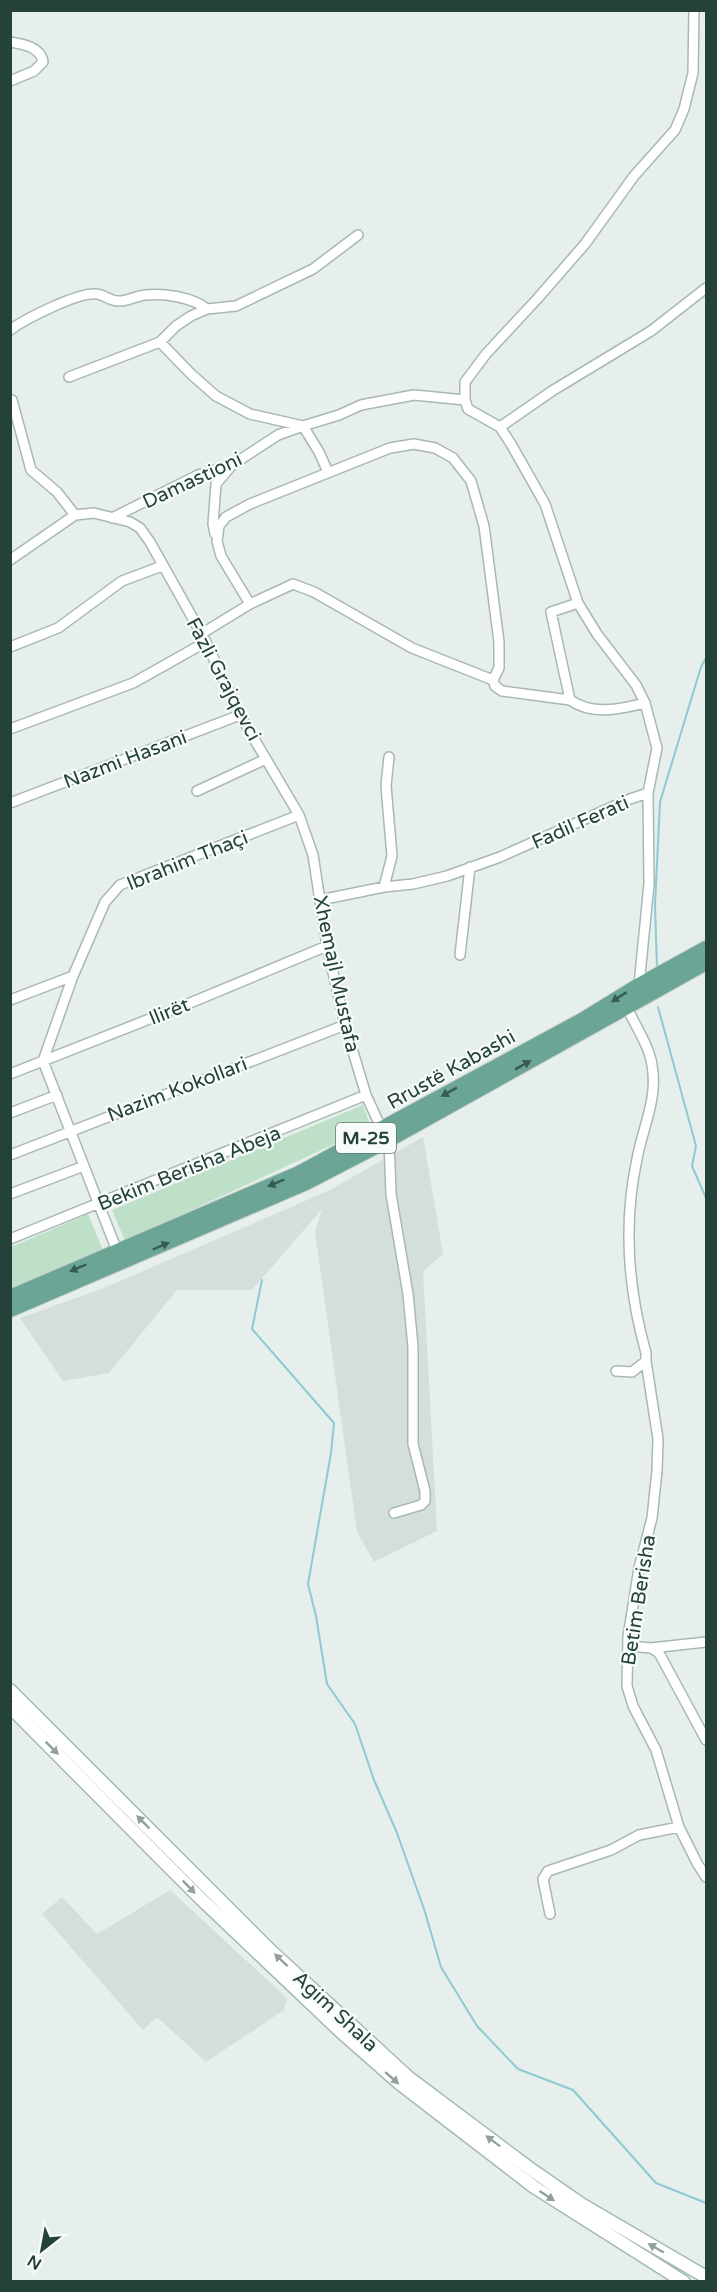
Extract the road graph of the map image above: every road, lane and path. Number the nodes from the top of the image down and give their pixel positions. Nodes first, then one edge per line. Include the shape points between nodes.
1 (694, 10) edge
2 (10, 42) edge
3 (10, 81) edge
4 (358, 235) dead end
5 (706, 288) edge
6 (207, 309) junction
7 (10, 330) edge
8 (160, 342) junction
9 (69, 377) dead end
10 (12, 400) dead end
11 (465, 400) junction
12 (303, 426) junction
13 (500, 427) junction
14 (232, 465) junction
15 (328, 472) junction
16 (75, 515) junction
17 (112, 518) junction
18 (217, 541) junction
19 (10, 560) edge
20 (162, 566) junction
21 (578, 603) junction
22 (250, 604) junction
23 (203, 638) junction
24 (10, 647) edge
25 (493, 680) junction
26 (570, 700) junction
27 (645, 703) junction
28 (240, 715) junction
29 (10, 729) edge
30 (389, 757) dead end
31 (266, 759) junction
32 (197, 791) dead end
33 (648, 794) junction
34 (10, 803) edge
35 (298, 815) junction
36 (470, 867) junction
37 (384, 887) junction
38 (320, 900) junction
39 (327, 946) junction
40 (706, 948) edge
41 (460, 955) dead end
42 (706, 963) edge
43 (73, 976) junction
44 (639, 985) junction
45 (10, 1000) edge
46 (627, 1007) junction
47 (345, 1025) junction
48 (43, 1061) junction
49 (10, 1074) edge
50 (57, 1095) junction
51 (366, 1095) junction
52 (10, 1113) edge
53 (71, 1131) junction
54 (386, 1135) junction
55 (10, 1155) edge
56 (84, 1166) junction
57 (10, 1194) edge
58 (99, 1205) junction
59 (10, 1239) edge
60 (119, 1257) junction
61 (10, 1297) edge
62 (10, 1310) edge
63 (646, 1361) junction
64 (616, 1371) dead end
65 (394, 1513) dead end
66 (706, 1642) edge
67 (629, 1646) junction
68 (651, 1648) junction
69 (10, 1690) edge
70 (10, 1707) edge
71 (706, 1740) edge
72 (679, 1827) junction
73 (706, 1877) edge
74 (550, 1914) dead end
75 (706, 2277) edge
76 (684, 2282) edge

1 - 11 street via 693,73 675,130 634,176 585,244 486,354 465,382
2 - 3 street via 36,50 43,62 34,71
4 - 6 street via 313,269 236,306
5 - 13 street via 651,331
6 - 7 street via 178,297 145,295 118,302 95,293 24,320
6 - 8 street via 176,326
8 - 9 street
8 - 12 street via 216,396 250,414
10 - 16 street via 31,470 57,492
11 - 12 street, Damastioni via 414,395 361,405
11 - 13 street via 468,409
12 - 14 street, Damastioni via 278,435
12 - 15 street
13 - 21 street, Fadil Ferati via 545,504
14 - 17 street, Damastioni via 198,475
14 - 18 street via 216,484 213,524
15 - 18 street via 226,517 219,526
15 - 25 street via 390,448 414,444 435,448 453,458 465,473 479,506 491,571 500,657
16 - 17 street, Fazli Grajqevci via 94,513
16 - 19 street
17 - 20 street, Fazli Grajqevci via 140,528
18 - 22 street via 221,556
20 - 23 street, Fazli Grajqevci
20 - 24 street via 122,581 58,628
21 - 26 street via 551,612
21 - 27 street, Fadil Ferati
22 - 23 street
22 - 25 street via 293,584 412,648
23 - 28 street, Fazli Grajqevci
23 - 29 street via 132,683
25 - 26 street via 502,691
26 - 27 street via 597,710
27 - 33 street, Fadil Ferati via 657,748
28 - 31 street, Fazli Grajqevci
28 - 34 street, Nazmi Hasani
30 - 37 street via 386,786 392,856
31 - 32 street
31 - 35 street, Fazli Grajqevci
33 - 36 street, Fadil Ferati
33 - 44 street via 649,884
35 - 38 street, Xhemajl Mustafa via 313,855
35 - 43 street, Ibrahim Thaçi via 120,885 105,902
36 - 37 street, Fadil Ferati via 413,884
36 - 41 street
37 - 38 street, Fadil Ferati
38 - 39 street, Xhemajl Mustafa
39 - 47 street, Xhemajl Mustafa
39 - 48 street, Ilirët
40 - 44 main road, Rrustë Kabashi / M-25
42 - 46 main road, Rrustë Kabashi / M-25
43 - 45 street
43 - 48 street, Ibrahim Thaçi
44 -> 54 main road, Rrustë Kabashi / M-25
54 -> 46 main road, Rrustë Kabashi / M-25
46 - 63 street, Betim Berisha via 652,1062 654,1082 637,1158 628,1239 630,1280
47 - 51 street, Xhemajl Mustafa
47 - 53 street, Nazim Kokollari
48 - 49 street, Ilirët
48 - 50 street
50 - 52 street
50 - 53 street
51 - 54 street, Xhemajl Mustafa
51 - 58 street, Bekim Berisha Abeja
53 - 55 street, Nazim Kokollari
53 - 56 street
54 - 60 main road, Rrustë Kabashi / M-25
54 - 65 street via 413,1347 413,1444 425,1491 421,1505
56 - 57 street
56 - 58 street
58 - 59 street, Bekim Berisha Abeja
58 - 60 street
60 -> 61 main road, Rrustë Kabashi / M-25
60 - 62 main road, Rrustë Kabashi / M-25
63 - 64 street via 632,1372
63 - 67 street, Betim Berisha via 658,1438 657,1471
66 - 68 street
67 - 68 street
67 - 72 street, Betim Berisha via 629,1695 656,1750
68 - 71 street via 659,1653
75 -> 69 main road, Agim Shala via 581,2204 408,2077 270,1950
70 -> 76 main road, Agim Shala via 200,1898 399,2083 534,2187
72 - 73 street, Betim Berisha
72 - 74 street via 639,1835 611,1850 548,1871 543,1879

